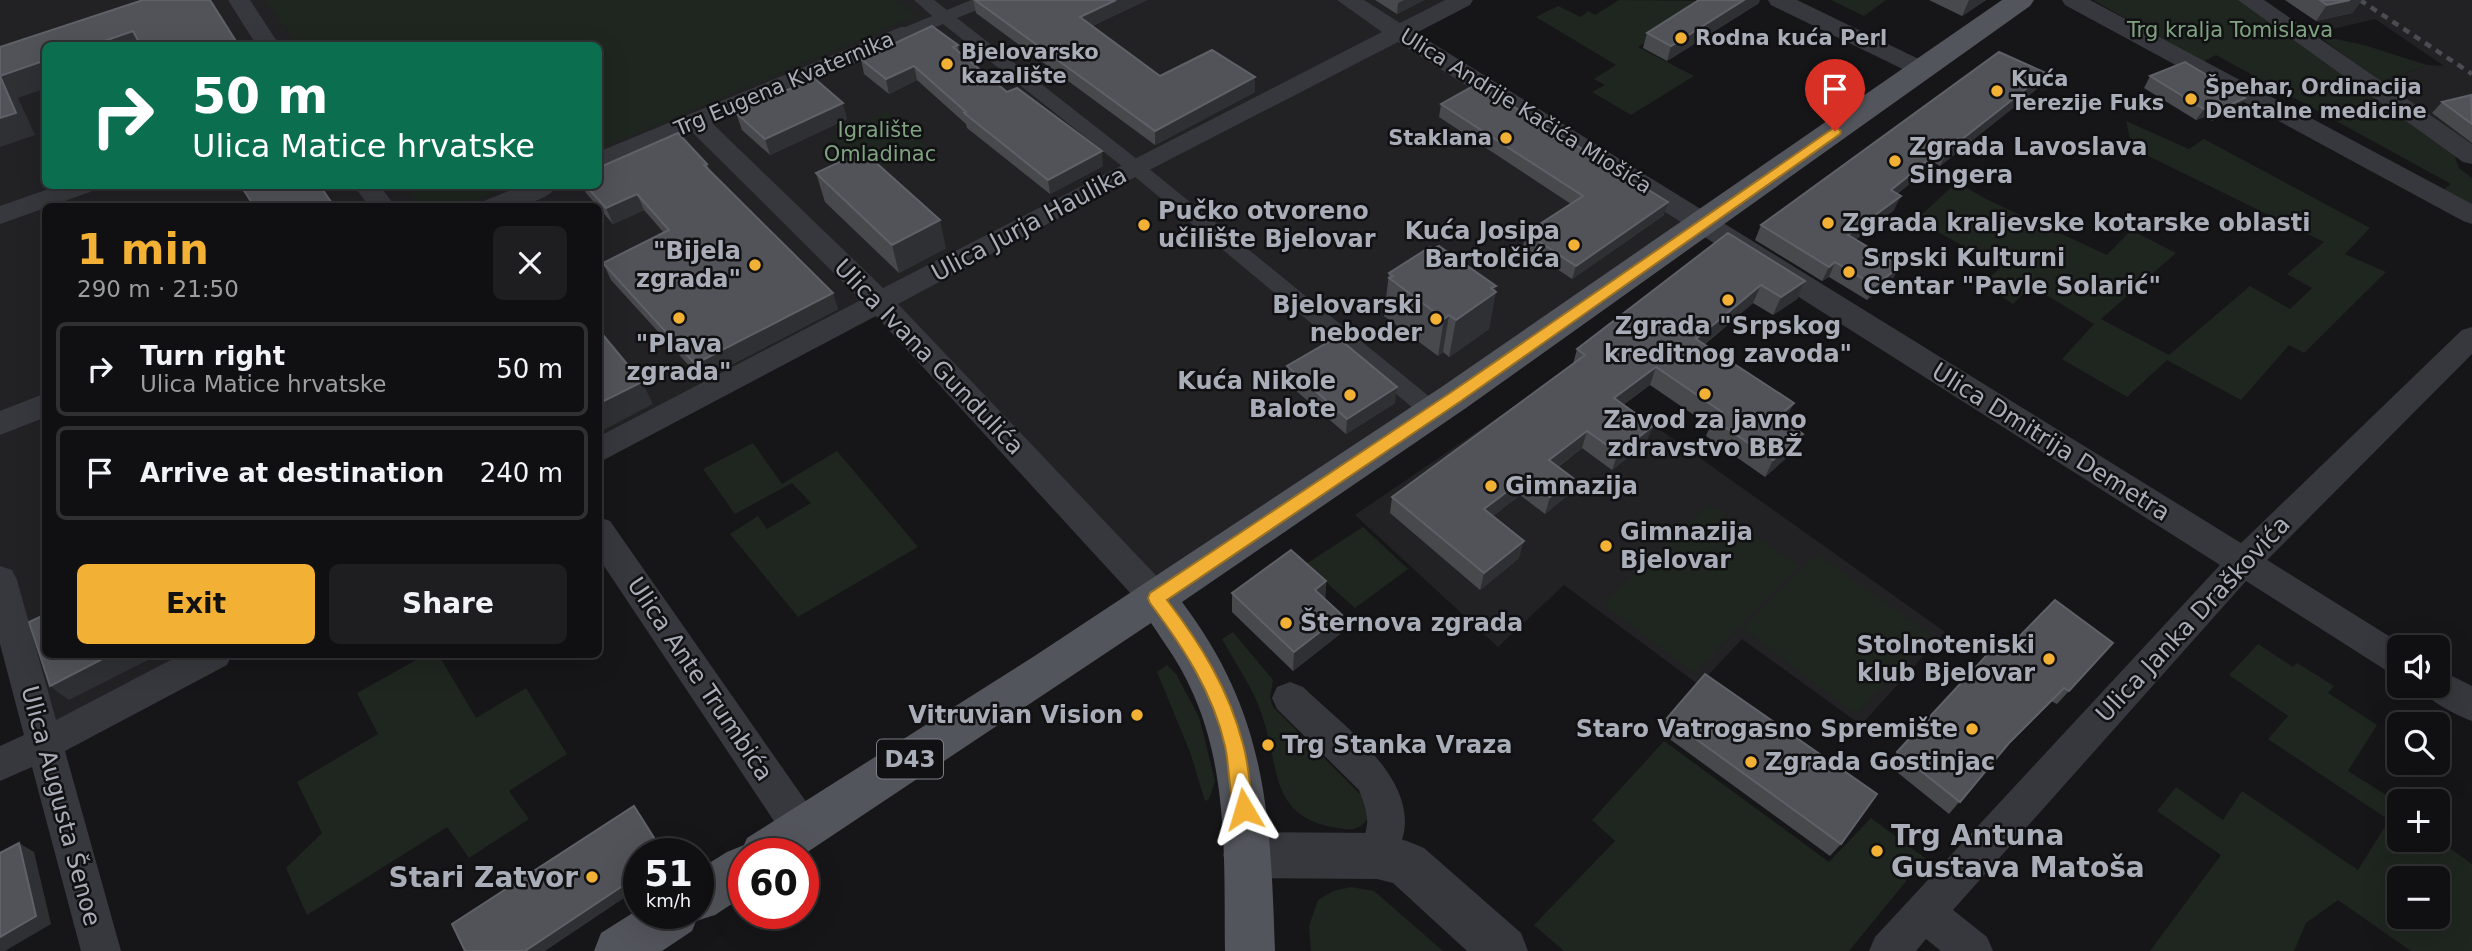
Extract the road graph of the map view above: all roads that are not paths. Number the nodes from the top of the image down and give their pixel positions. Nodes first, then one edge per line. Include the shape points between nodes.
1 (239, 0) edge
2 (923, 0) edge
3 (986, 0) edge
4 (1348, 0) edge
5 (1462, 0) edge
6 (1779, 0) edge
7 (2021, 0) edge
8 (2073, 0) edge
9 (2249, 0) edge
10 (944, 18) junction
11 (1399, 31) junction
12 (909, 32) joint
13 (266, 42) edge
14 (1923, 70) junction
15 (695, 121) junction
16 (2472, 156) edge
17 (602, 160) edge
18 (1135, 167) junction
19 (73, 189) edge
20 (537, 189) edge
21 (502, 203) edge
22 (0, 215) edge
23 (2472, 215) edge
24 (1704, 223) junction
25 (880, 302) junction
26 (2472, 337) edge
27 (42, 406) edge
28 (1433, 412) junction
29 (0, 424) edge
30 (602, 449) edge
31 (602, 536) edge
32 (2242, 563) junction
33 (0, 580) edge
34 (1156, 598) junction
35 (2387, 653) edge
36 (207, 658) edge
37 (2450, 691) edge
38 (1290, 698) dead end
39 (2472, 705) edge
40 (43, 744) junction
41 (0, 764) edge
42 (802, 829) junction
43 (788, 838) edge
44 (1247, 855) junction
45 (1377, 856) junction
46 (1924, 912) junction
47 (652, 929) edge
48 (1489, 937) edge
49 (101, 951) edge
50 (618, 951) edge
51 (1250, 951) edge
52 (1889, 951) edge
53 (1973, 951) edge

1 - 13 street
2 - 10 street
3 - 10 street, Trg Eugena Kvaternika
4 - 11 street, Ulica Andrije Kačića Miošića
5 - 11 street, Ulica Jurja Haulika
6 - 14 street
7 - 14 main road
8 - 23 street
9 - 16 street
10 - 12 street, Trg Eugena Kvaternika
10 - 18 street
11 - 18 street, Ulica Jurja Haulika
11 - 24 street, Ulica Andrije Kačića Miošića
12 - 15 street, Trg Eugena Kvaternika
14 - 24 main road
15 - 17 street, Trg Eugena Kvaternika
15 - 25 street, Ulica Ivana Gundulića
18 - 25 street, Ulica Jurja Haulika
18 - 28 street
19 - 22 street
20 - 21 street
24 - 28 main road
24 - 32 street, Ulica Dmitrija Demetra
25 - 30 street, Ulica Jurja Haulika
25 - 34 street, Ulica Ivana Gundulića
26 - 32 street, Ulica Janka Draškovića
27 - 29 street
28 - 34 main road
31 - 42 street, Ulica Ante Trumbića
32 - 35 street, Ulica Dmitrija Demetra
32 - 46 street, Ulica Janka Draškovića
33 - 40 street, Ulica Augusta Šenoe
34 - 42 main road, D43
34 - 44 main road via 1201,661 1220,702 1239,768
36 - 40 street
37 - 39 street
38 - 45 street via 1372,779 1383,802 1386,824
40 - 41 street
40 - 49 street, Ulica Augusta Šenoe
42 - 43 main road, D43
44 - 45 street
44 - 51 main road
45 - 48 street via 1406,864
46 - 52 street
46 - 53 street
47 - 50 main road

